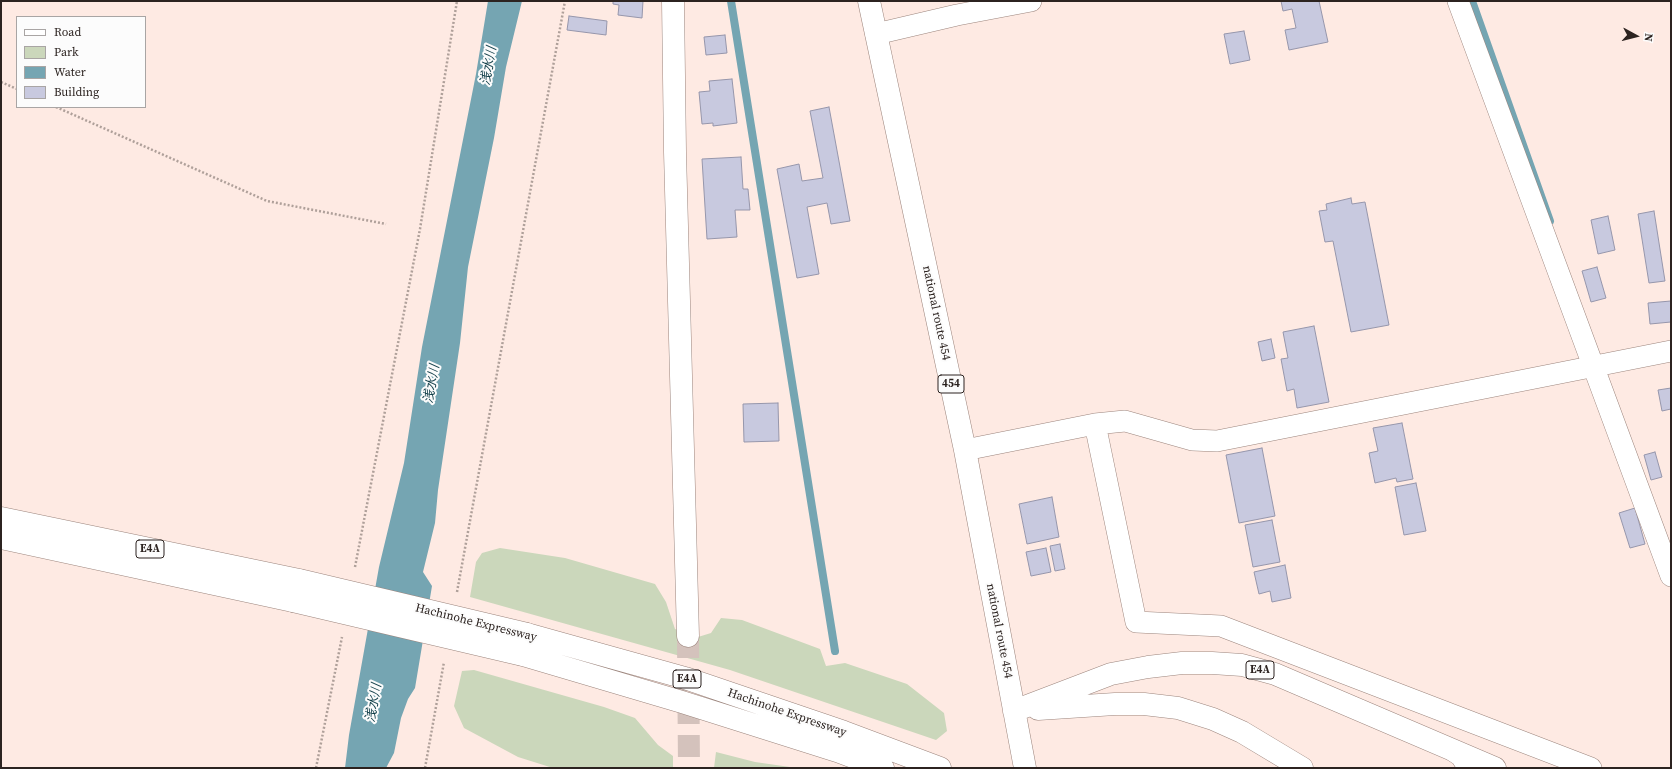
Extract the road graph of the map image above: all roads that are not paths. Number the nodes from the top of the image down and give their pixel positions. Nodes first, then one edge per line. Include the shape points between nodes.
1 (673, 1) edge
2 (869, 1) edge
3 (1031, 1) edge
4 (1458, 1) edge
5 (876, 34) junction
6 (1671, 351) edge
7 (1594, 366) junction
8 (1095, 424) junction
9 (965, 450) junction
10 (1, 518) edge
11 (1, 538) edge
12 (1671, 576) edge
13 (688, 636) tunnel mouth
14 (1014, 711) junction
15 (1430, 740) junction
16 (841, 741) junction
17 (883, 768) edge
18 (940, 768) edge
19 (1025, 768) edge
20 (1302, 768) edge
21 (1462, 768) edge
22 (1495, 768) edge
23 (1591, 768) edge

1 - 13 main road
2 - 5 main road, national route 454 / 454
3 - 5 street
4 - 7 street
5 - 9 main road, national route 454 / 454
6 - 7 street
7 - 8 street via 1216,441 1192,440 1125,421
7 - 12 street
8 - 9 street
8 - 23 street via 1136,622 1221,626
9 - 14 main road, national route 454 / 454
10 - 16 main road, Hachinohe Expressway / E4A, bridge via 299,580 528,634 685,678
11 - 16 main road, Hachinohe Expressway / E4A, bridge via 293,601 523,655 682,702
14 - 15 main road, E4A via 1112,674 1182,663 1242,665 1276,674
14 - 19 main road, national route 454 / 454
14 - 20 main road via 1115,704 1178,708 1242,732
15 - 21 lane via 1457,760
15 - 22 main road, E4A
16 - 17 main road, Hachinohe Expressway / E4A
16 - 18 main road, Hachinohe Expressway / E4A

